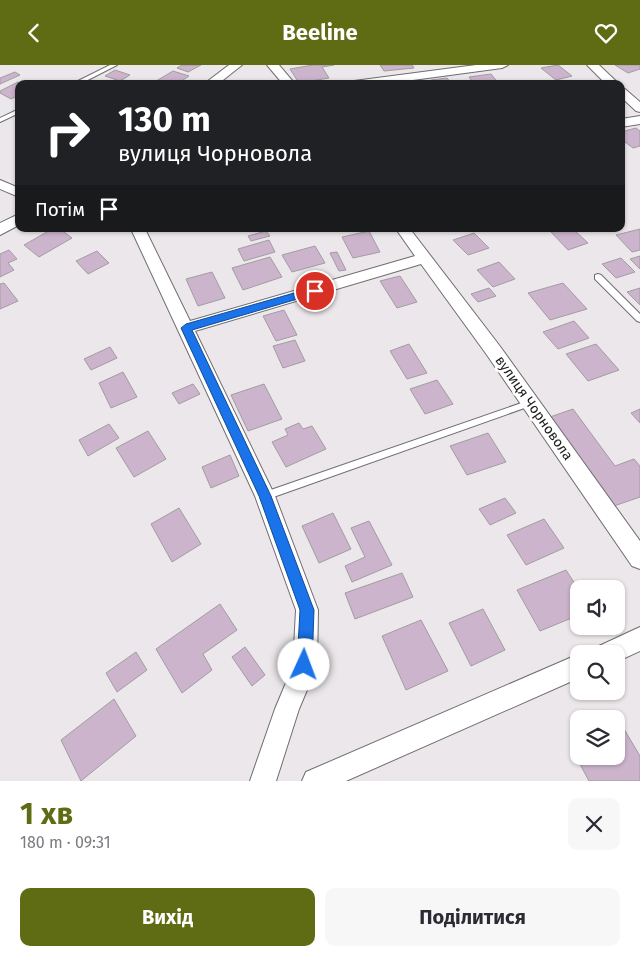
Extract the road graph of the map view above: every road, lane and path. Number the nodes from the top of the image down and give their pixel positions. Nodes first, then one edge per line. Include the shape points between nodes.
1 (114, 65) edge
2 (236, 65) edge
3 (273, 65) edge
4 (502, 65) edge
5 (593, 65) edge
6 (83, 80) edge
7 (215, 80) edge
8 (286, 80) edge
9 (385, 80) edge
10 (609, 80) edge
11 (625, 95) edge
12 (640, 108) edge
13 (15, 113) edge
14 (0, 119) edge
15 (640, 120) edge
16 (625, 122) edge
17 (0, 184) edge
18 (15, 191) edge
19 (15, 220) edge
20 (0, 230) edge
21 (139, 232) edge
22 (404, 232) edge
23 (425, 258) junction
24 (598, 277) dead end
25 (640, 319) edge
26 (186, 328) junction
27 (530, 403) junction
28 (265, 496) junction
29 (640, 559) edge
30 (640, 639) edge
31 (625, 646) edge
32 (570, 670) edge
33 (263, 781) edge
34 (315, 781) edge

1 - 6 lane
2 - 7 street
3 - 8 street
4 - 9 street
5 - 10 street
11 - 12 street
13 - 14 lane
15 - 16 street
17 - 18 street
19 - 20 street
21 - 26 street
22 - 23 street, вулиця Чорновола
23 - 26 street
23 - 27 street, вулиця Чорновола
24 - 25 lane
26 - 28 street
27 - 28 lane
27 - 29 street, вулиця Чорновола
28 - 33 street via 307,610 304,665
30 - 31 street
32 - 34 street

